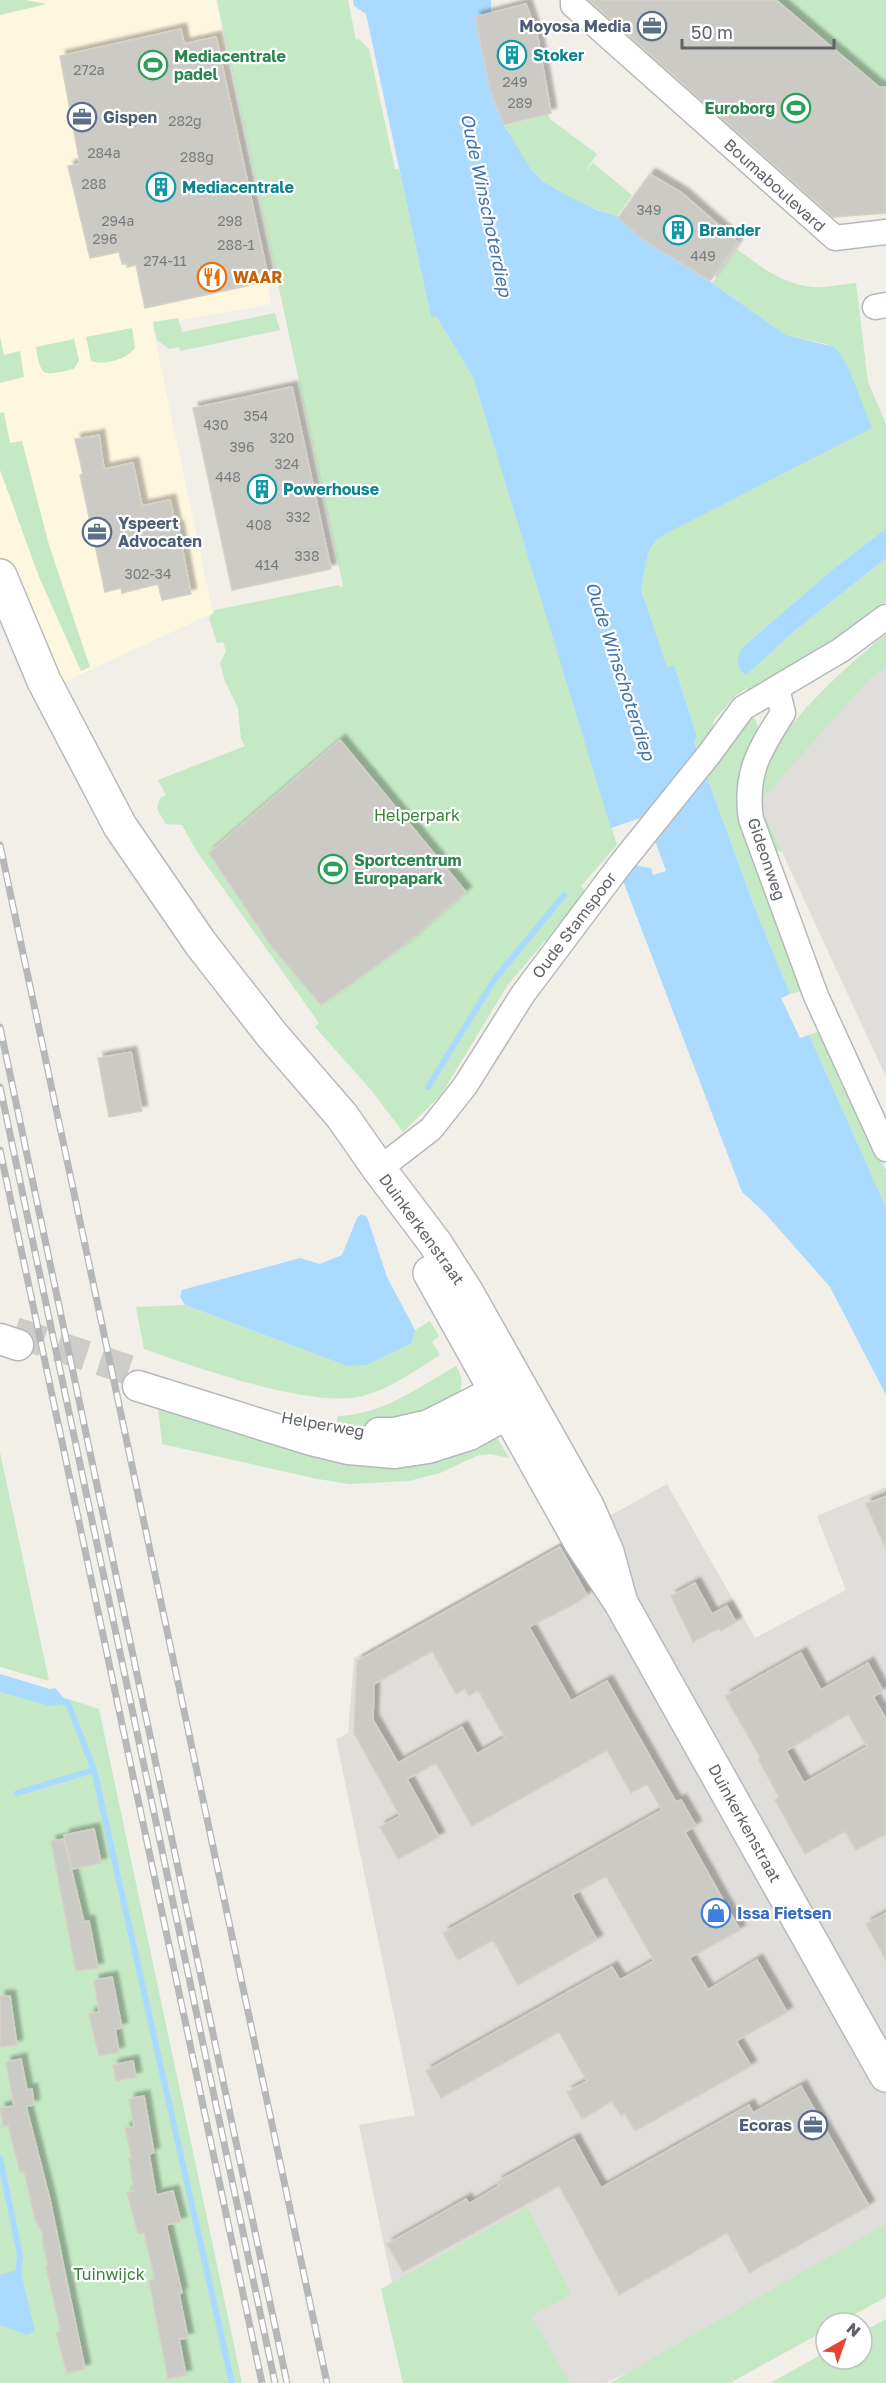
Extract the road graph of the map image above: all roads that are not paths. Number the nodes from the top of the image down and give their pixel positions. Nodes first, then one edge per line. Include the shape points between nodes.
1 (573, 0) edge
2 (886, 232) edge
3 (0, 576) edge
4 (886, 617) edge
5 (777, 687) junction
6 (886, 1149) edge
7 (379, 1169) junction
8 (138, 1380) tunnel mouth
9 (509, 1398) junction
10 (886, 2075) edge

1 - 2 street, Boumaboulevard via 573,5 835,238
3 - 7 main road via 59,712 120,826 201,944 342,1116
4 - 5 street via 841,650
5 - 6 street, Gideonweg via 783,713 754,761 749,790 751,819 816,996
5 - 7 street, Oude Stamspoor via 743,708 620,865 523,994 465,1086 431,1129
7 - 9 main road, Duinkerkenstraat via 435,1243 493,1336
8 - 9 street, Helperweg via 356,1433 394,1433 429,1425
9 - 10 main road, Duinkerkenstraat via 583,1546 621,1603

